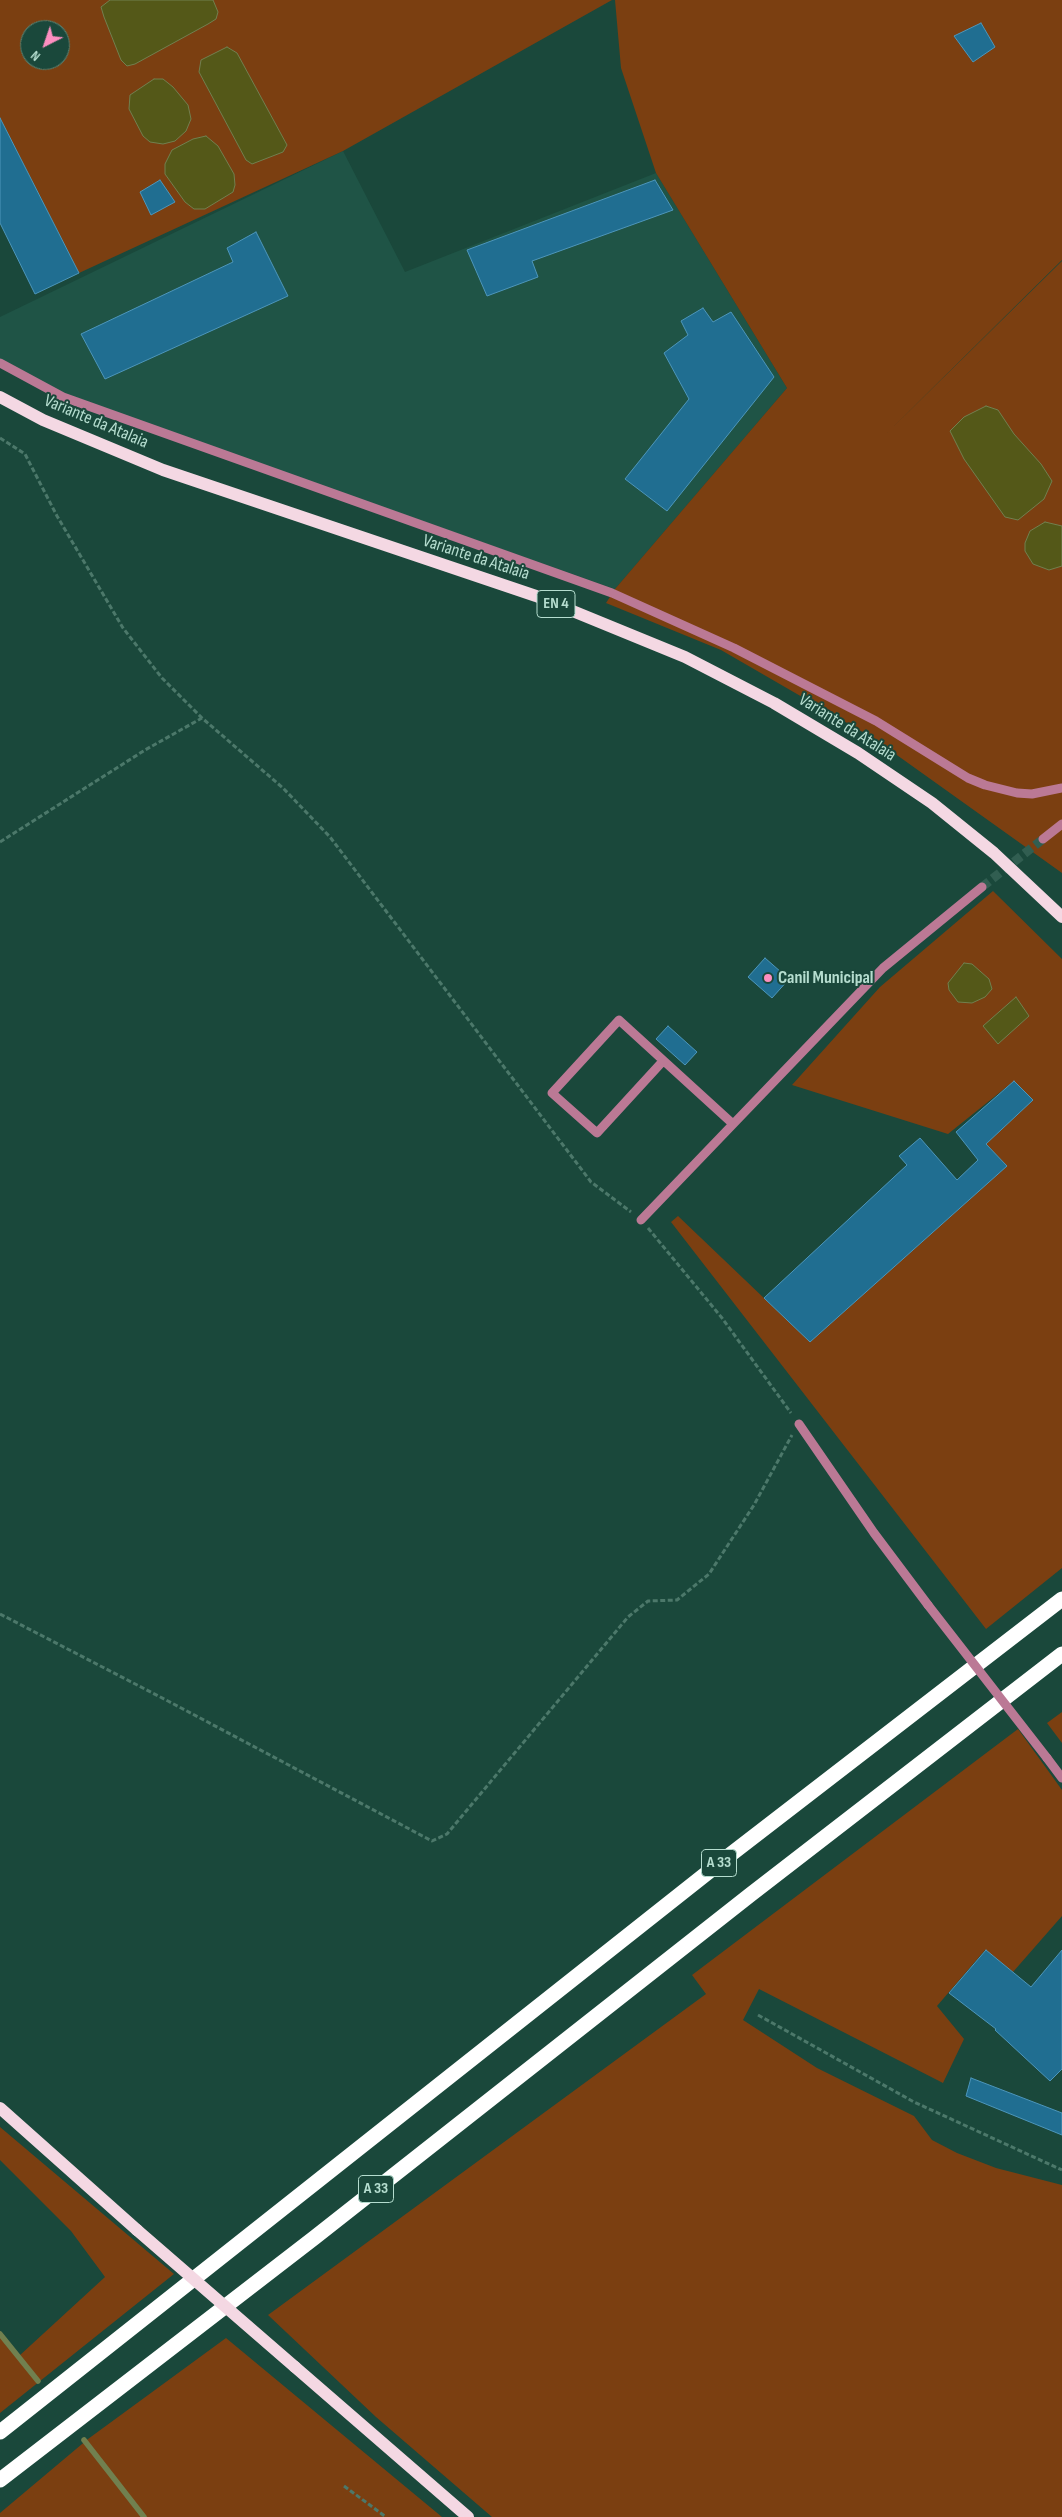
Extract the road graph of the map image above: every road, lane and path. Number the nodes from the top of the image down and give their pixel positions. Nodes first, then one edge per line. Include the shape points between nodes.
1 (0, 363) edge
2 (0, 397) edge
3 (0, 438) edge
4 (202, 718) junction
5 (1062, 788) edge
6 (1062, 824) edge
7 (1043, 839) tunnel mouth
8 (0, 842) edge
9 (982, 888) tunnel mouth
10 (1061, 914) edge
11 (664, 1061) junction
12 (733, 1124) junction
13 (641, 1220) junction
14 (799, 1424) junction
15 (1062, 1599) edge
16 (0, 1614) edge
17 (1062, 1654) edge
18 (1062, 1660) edge
19 (1030, 1679) junction
20 (1062, 1778) edge
21 (758, 2015) dead end
22 (0, 2108) edge
23 (1062, 2170) edge
24 (0, 2432) edge
25 (0, 2480) edge
26 (344, 2486) dead end
27 (386, 2517) edge
28 (468, 2517) edge

1 - 5 street via 63,397 612,593 734,648 876,721 985,786 1032,794
2 - 10 main road, Variante da Atalaia / EN 4 via 43,420 163,470 536,596 685,657 774,703 858,752 932,803 994,853
3 - 4 path via 25,454 57,516 123,628 162,678
4 - 8 path
4 - 13 path via 283,788 330,837 591,1182
6 - 7 street
9 - 12 street via 883,968
11 - 11 street via 619,1020 552,1093 597,1134
11 - 12 street
12 - 13 street
13 - 14 path via 722,1318
14 - 16 path via 754,1505 709,1574 677,1600 648,1602 628,1617 447,1834 432,1841
14 - 20 street, bridge via 874,1533
15 - 24 highway, A 33 via 718,1864
17 - 19 highway, A 33
18 - 19 highway
19 - 25 highway, A 33
21 - 23 path via 914,2102
22 - 28 main road, bridge
26 - 27 path

